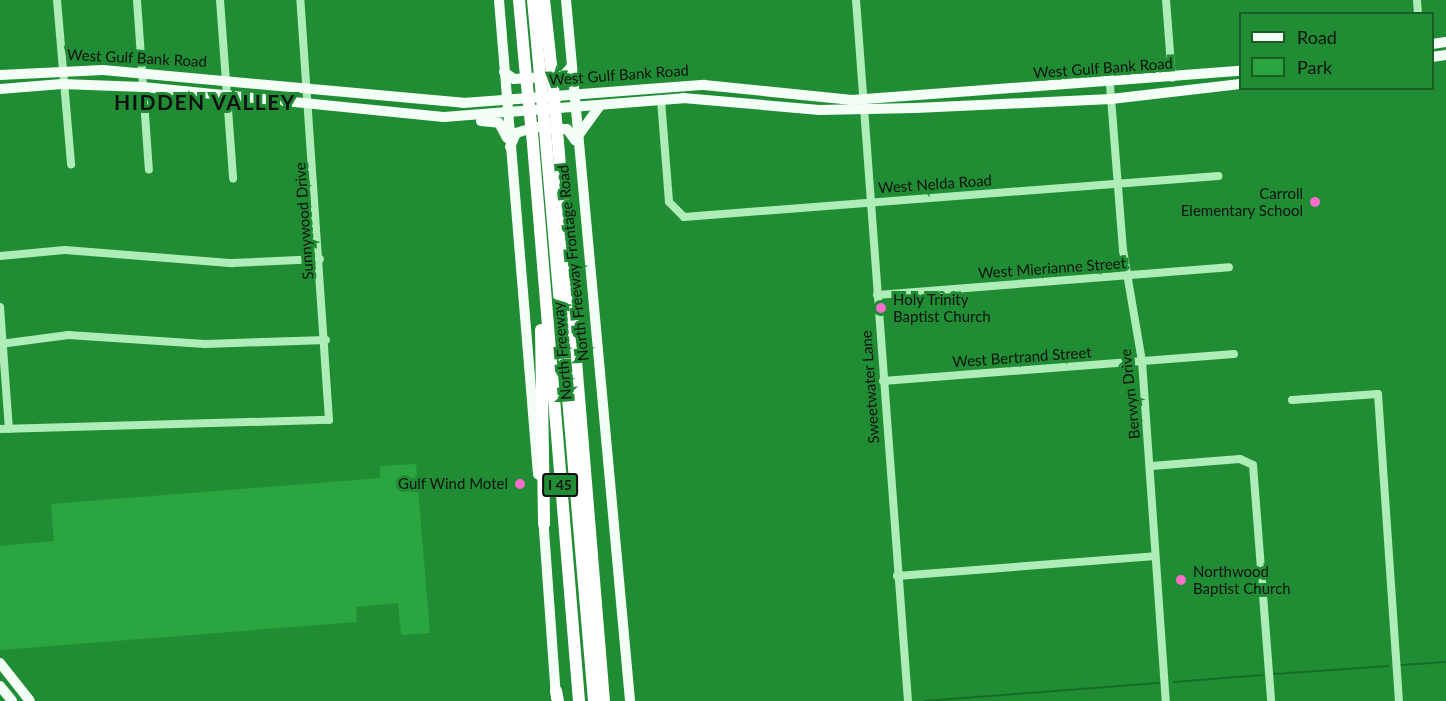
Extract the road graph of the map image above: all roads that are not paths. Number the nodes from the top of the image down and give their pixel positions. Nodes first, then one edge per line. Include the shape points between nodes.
1 (57, 0) edge
2 (137, 0) edge
3 (220, 0) edge
4 (300, 0) edge
5 (499, 0) edge
6 (519, 0) edge
7 (533, 0) edge
8 (544, 0) edge
9 (566, 0) edge
10 (855, 0) edge
11 (1166, 0) edge
12 (545, 65) junction
13 (572, 66) junction
14 (61, 69) junction
15 (1239, 70) edge
16 (504, 72) junction
17 (142, 73) junction
18 (0, 75) edge
19 (225, 78) junction
20 (1172, 78) junction
21 (62, 84) junction
22 (1110, 84) junction
23 (1239, 84) edge
24 (307, 86) junction
25 (143, 87) junction
26 (0, 89) edge
27 (605, 91) junction
28 (226, 92) junction
29 (574, 93) junction
30 (506, 98) junction
31 (411, 99) junction
32 (1111, 99) junction
33 (661, 100) junction
34 (308, 101) junction
35 (603, 105) junction
36 (863, 105) junction
37 (574, 108) junction
38 (507, 113) junction
39 (410, 115) junction
40 (466, 116) junction
41 (575, 140) junction
42 (546, 142) junction
43 (510, 147) junction
44 (71, 164) dead end
45 (150, 170) dead end
46 (1218, 176) dead end
47 (233, 179) dead end
48 (1117, 184) junction
49 (871, 202) junction
50 (0, 256) edge
51 (320, 260) junction
52 (1228, 267) dead end
53 (544, 269) junction
54 (1126, 276) junction
55 (877, 295) junction
56 (0, 308) edge
57 (326, 340) junction
58 (1, 343) edge
59 (1234, 354) dead end
60 (1142, 361) junction
61 (884, 381) junction
62 (1292, 400) dead end
63 (5, 429) edge
64 (1151, 466) junction
65 (544, 524) junction
66 (1155, 556) junction
67 (897, 576) junction
68 (0, 663) edge
69 (13, 680) junction
70 (1, 687) edge
71 (557, 698) edge
72 (12, 701) edge
73 (30, 701) edge
74 (579, 701) edge
75 (594, 701) edge
76 (606, 701) edge
77 (630, 701) edge
78 (908, 701) edge
79 (1166, 701) edge
80 (1271, 701) edge
81 (1399, 701) edge

1 - 14 street
2 - 17 street
3 - 19 street
4 - 24 street, Sunnywood Drive
5 - 16 main road
6 - 42 highway, North Freeway / I 45, bridge via 525,66
7 - 12 highway, North Freeway / I 45
8 - 12 highway, North Freeway / I 45
9 - 13 main road, North Freeway Frontage Road
10 - 36 street, Sweetwater Lane
11 - 20 street
12 - 42 highway, North Freeway / I 45, bridge
13 - 16 main road via 563,76 514,79
13 - 29 main road, North Freeway Frontage Road
14 - 17 main road, West Gulf Bank Road
14 - 18 main road, West Gulf Bank Road
14 - 21 street
15 - 20 main road, West Gulf Bank Road
16 - 30 main road
17 - 19 main road, West Gulf Bank Road
17 - 25 street
19 - 24 main road, West Gulf Bank Road
19 - 28 street
20 - 22 main road, West Gulf Bank Road
21 - 25 main road, West Gulf Bank Road
21 - 26 main road, West Gulf Bank Road
21 - 44 street
22 - 32 street, Berwyn Drive
22 - 36 main road, West Gulf Bank Road
23 - 32 main road, West Gulf Bank Road
24 - 31 main road, West Gulf Bank Road
24 - 34 street, Sunnywood Drive
25 - 28 main road, West Gulf Bank Road
25 - 45 street
27 - 29 main road, West Gulf Bank Road
27 - 35 main road
27 - 36 main road, West Gulf Bank Road via 704,84
28 - 34 main road, West Gulf Bank Road
28 - 47 street
29 - 30 main road, West Gulf Bank Road
29 - 37 main road, North Freeway Frontage Road
30 - 31 main road, West Gulf Bank Road via 463,103
30 - 38 main road
31 - 39 main road
32 - 36 main road, West Gulf Bank Road
32 - 48 street, Berwyn Drive
33 - 35 main road, West Gulf Bank Road
33 - 36 main road, West Gulf Bank Road
33 - 49 street, West Nelda Road via 668,194 673,211 691,217
34 - 39 main road, West Gulf Bank Road
34 - 51 street, Sunnywood Drive
35 - 37 main road, West Gulf Bank Road
35 - 41 main road
36 - 49 street, Sweetwater Lane
37 - 38 main road, West Gulf Bank Road
37 - 41 main road, North Freeway Frontage Road
38 - 40 main road, West Gulf Bank Road
38 - 43 main road
39 - 40 main road, West Gulf Bank Road
40 - 43 main road via 498,123
41 - 43 main road via 567,129 536,127 516,134
41 - 77 main road, North Freeway Frontage Road
42 - 53 highway, North Freeway / I 45
42 - 75 highway, North Freeway
42 - 76 highway, North Freeway / I 45
43 - 65 main road
46 - 48 street, West Nelda Road
48 - 49 street, West Nelda Road
48 - 54 street, Berwyn Drive
49 - 55 street, Sweetwater Lane
50 - 51 street via 64,250 232,263
51 - 57 street, Sunnywood Drive
52 - 54 street, West Mierianne Street
53 - 65 highway
53 - 74 highway, North Freeway / I 45
54 - 55 street, West Mierianne Street
54 - 60 street, Berwyn Drive
55 - 61 street, Sweetwater Lane
56 - 58 street
57 - 58 street via 216,344 68,335
57 - 63 street, Sunnywood Drive via 332,413 324,423
58 - 63 street
59 - 60 street, West Bertrand Street
60 - 61 street, West Bertrand Street
60 - 64 street, Berwyn Drive
61 - 67 street, Sweetwater Lane
62 - 81 street via 1378,394
64 - 66 street, Berwyn Drive
64 - 80 street via 1240,459 1253,465
65 - 71 main road
66 - 67 street
66 - 79 street, Berwyn Drive
67 - 78 street, Sweetwater Lane
68 - 69 main road
69 - 70 main road
69 - 73 main road
70 - 72 main road

